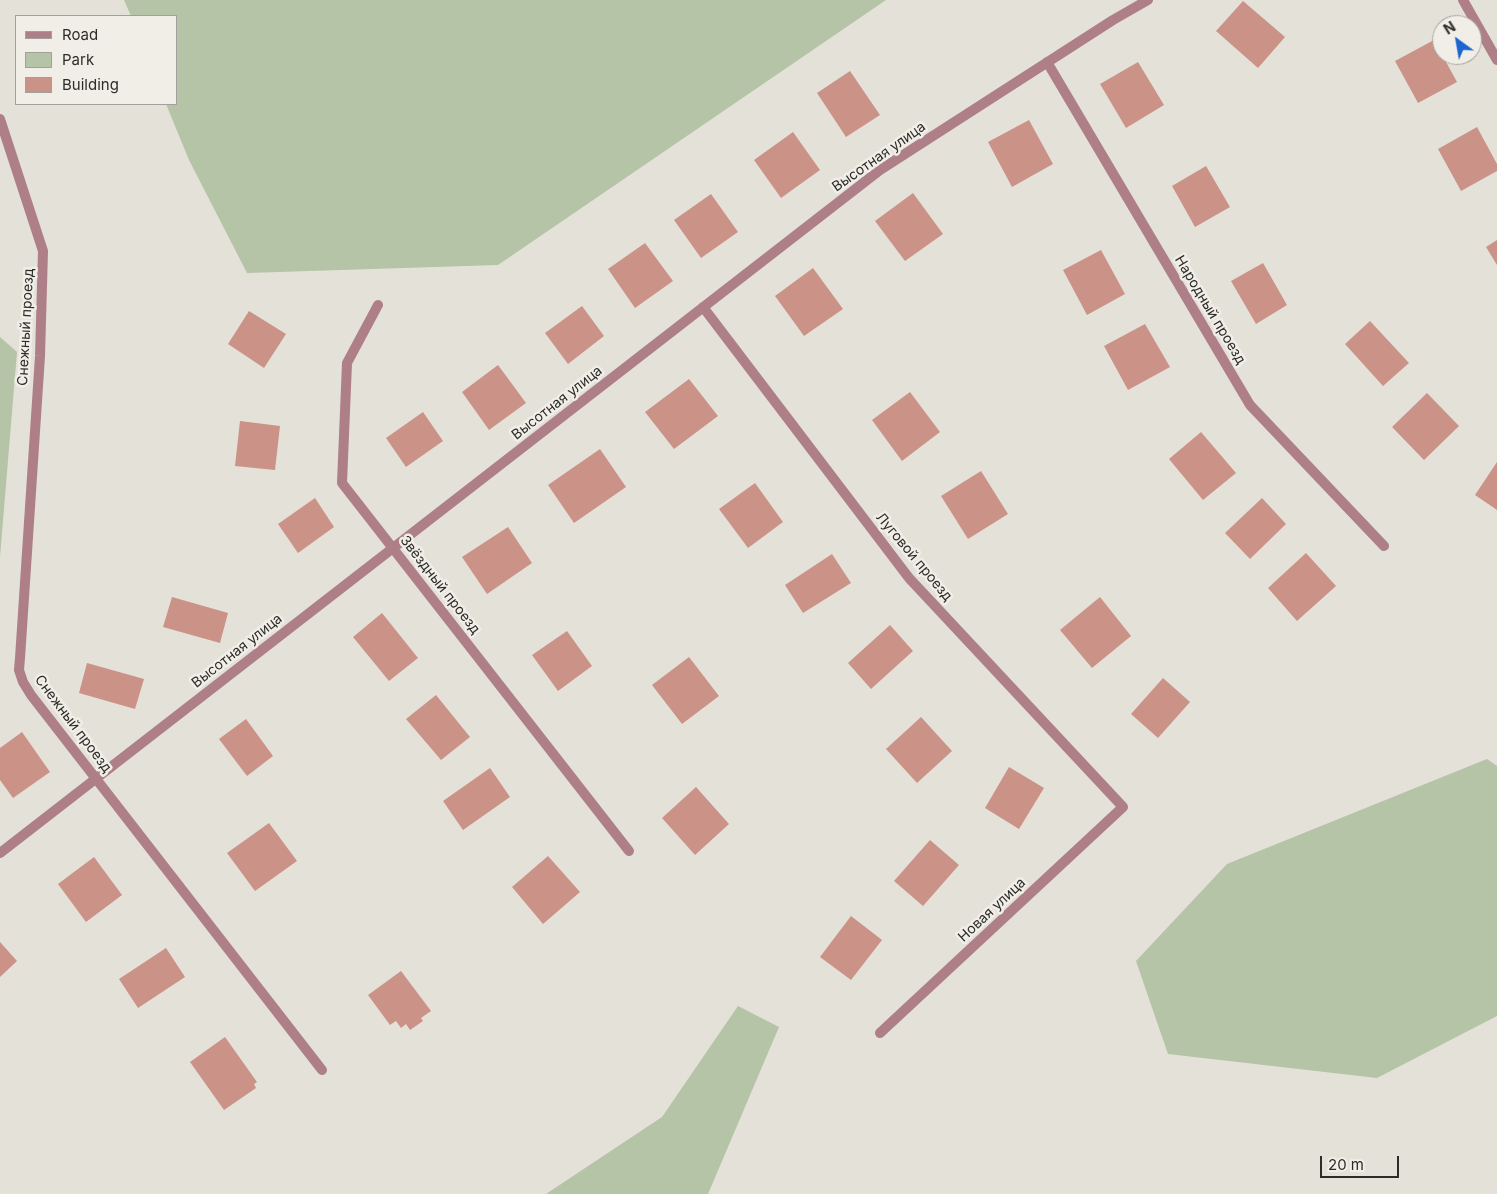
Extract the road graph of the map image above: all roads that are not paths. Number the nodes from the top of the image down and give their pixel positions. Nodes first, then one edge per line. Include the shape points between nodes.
1 (1148, 0) edge
2 (1463, 0) edge
3 (1497, 60) edge
4 (1047, 62) junction
5 (0, 119) edge
6 (378, 305) dead end
7 (703, 307) junction
8 (1384, 546) dead end
9 (394, 547) junction
10 (96, 778) junction
11 (1123, 807) joint
12 (629, 852) dead end
13 (0, 853) edge
14 (880, 1034) dead end
15 (322, 1070) dead end

1 - 4 street, Высотная улица
2 - 3 street
4 - 7 street, Высотная улица via 880,170
4 - 8 street, Народный проезд via 1250,405
5 - 10 street, Снежный проезд via 43,251 40,356 20,670 31,696
6 - 9 street, Звёздный проезд via 347,363 342,483
7 - 9 street, Высотная улица
7 - 11 street, Луговой проезд via 910,578
9 - 10 street, Высотная улица
9 - 12 street, Звёздный проезд
10 - 13 street, Высотная улица
10 - 15 street, Снежный проезд
11 - 14 street, Новая улица

